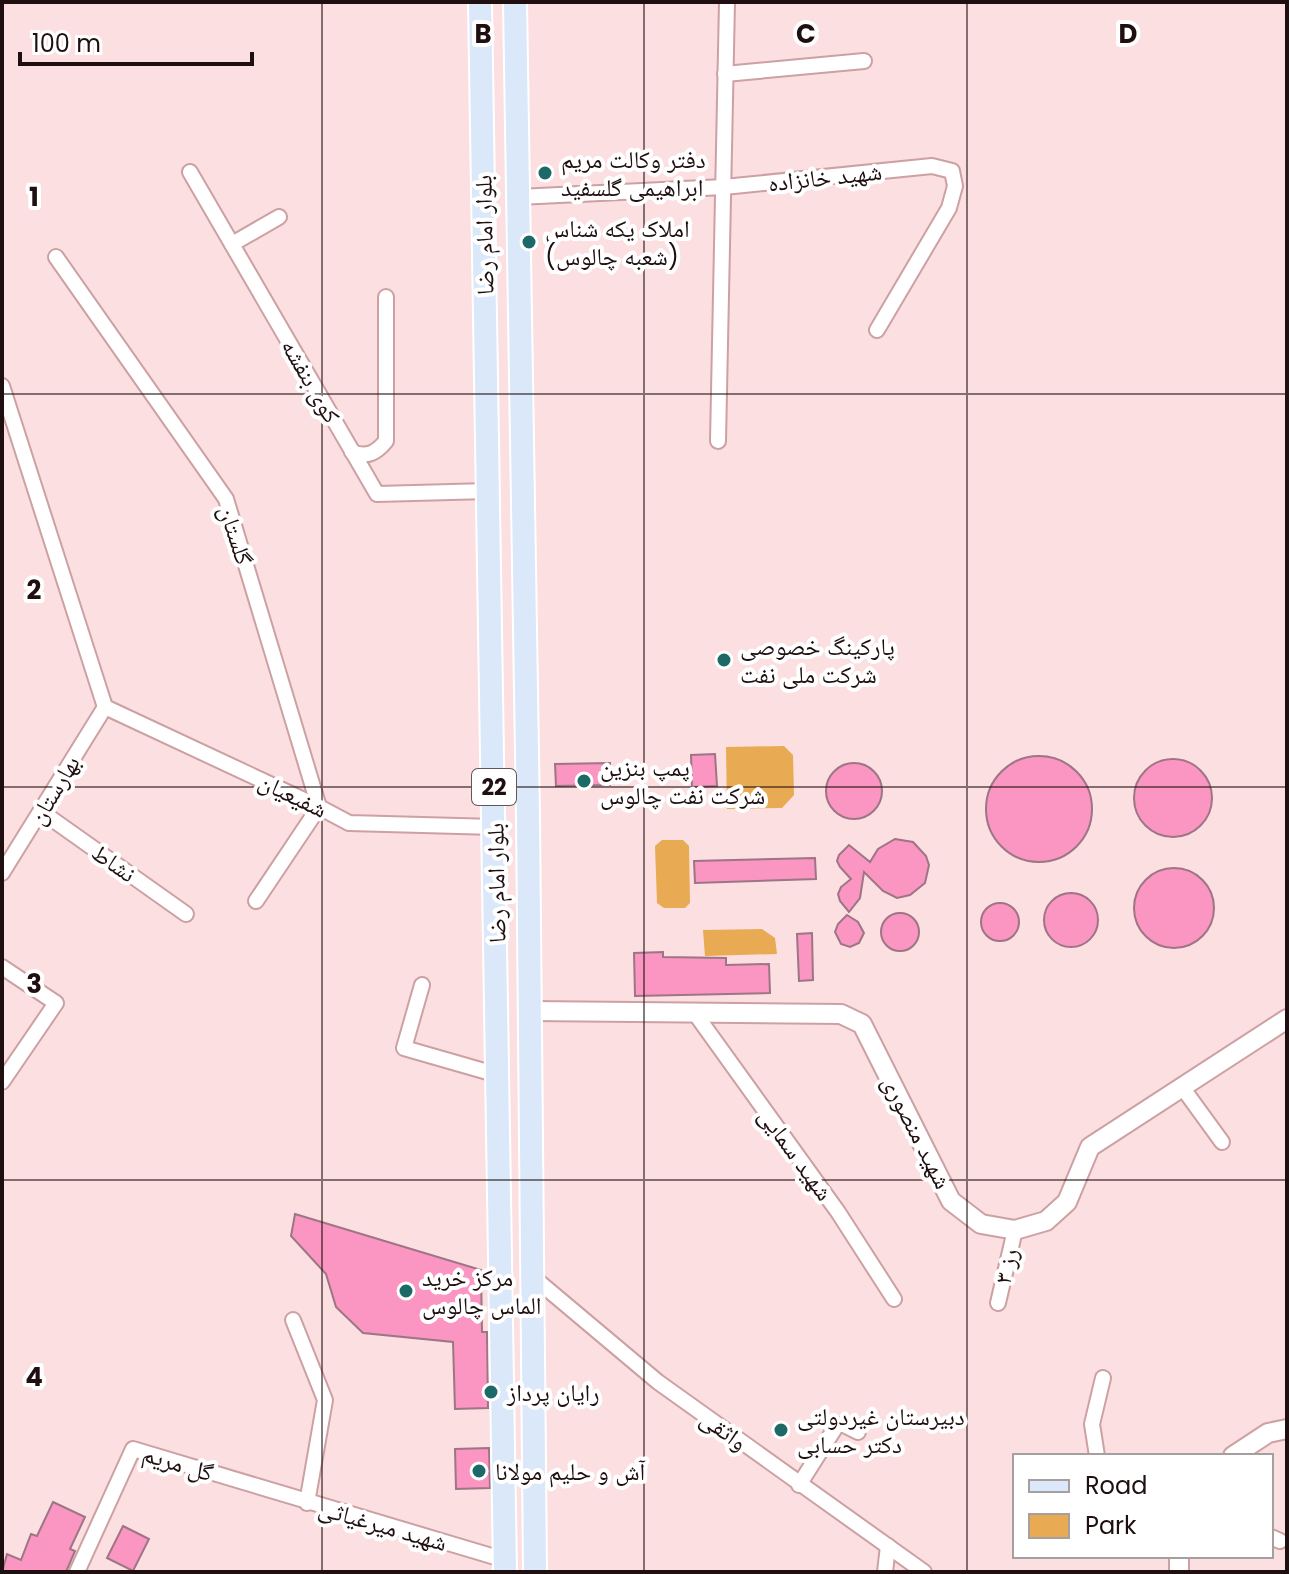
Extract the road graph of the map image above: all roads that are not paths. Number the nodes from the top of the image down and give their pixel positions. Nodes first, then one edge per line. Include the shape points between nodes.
1 (480, 2) edge
2 (515, 2) edge
3 (727, 2) edge
4 (864, 61) dead end
5 (725, 74) junction
6 (190, 172) dead end
7 (724, 187) junction
8 (518, 197) junction
9 (279, 217) dead end
10 (232, 244) junction
11 (56, 257) dead end
12 (386, 297) dead end
13 (877, 330) dead end
14 (2, 386) edge
15 (6, 411) edge
16 (718, 441) dead end
17 (352, 452) junction
18 (488, 491) junction
19 (524, 634) junction
20 (491, 635) junction
21 (105, 707) junction
22 (319, 807) junction
23 (42, 812) junction
24 (495, 827) junction
25 (528, 863) junction
26 (496, 864) junction
27 (2, 873) edge
28 (256, 901) dead end
29 (186, 914) dead end
30 (2, 967) edge
31 (422, 985) dead end
32 (530, 1011) junction
33 (694, 1012) junction
34 (1287, 1019) edge
35 (498, 1075) junction
36 (2, 1082) edge
37 (1182, 1087) junction
38 (1222, 1142) dead end
39 (1015, 1230) junction
40 (533, 1277) junction
41 (894, 1299) dead end
42 (998, 1303) dead end
43 (293, 1320) dead end
44 (1103, 1378) dead end
45 (1287, 1429) edge
46 (858, 1432) dead end
47 (1097, 1454) edge
48 (1236, 1454) edge
49 (799, 1485) junction
50 (307, 1503) junction
51 (888, 1546) junction
52 (505, 1566) edge
53 (77, 1572) edge
54 (535, 1572) edge
55 (885, 1572) edge
56 (924, 1572) edge

1 - 18 main road, بلوار امام رضا / 22
2 - 8 main road, بلوار امام رضا
3 - 5 street
4 - 5 street
5 - 7 street
6 - 10 street, کوی بنفشه
7 - 8 street, شهید خانزاده
7 - 13 street, شهید خانزاده via 932,166 952,171 955,186 949,208
7 - 16 street
8 - 19 main road, بلوار امام رضا
9 - 10 street
10 - 17 street, کوی بنفشه
11 - 22 street, گلستان via 226,499
12 - 17 street via 386,441 377,452
14 - 15 street
15 - 21 street
17 - 18 street, کوی بنفشه via 377,494
18 - 20 main road, بلوار امام رضا / 22
19 - 20 main road
19 - 25 main road, بلوار امام رضا
20 - 24 main road, بلوار امام رضا / 22
21 - 22 street, شفیعیان
21 - 23 street, بهارستان
22 - 24 street, شفیعیان via 349,823
22 - 28 street
23 - 27 street, بهارستان
23 - 29 street, نشاط
24 - 26 main road, بلوار امام رضا / 22
25 - 26 main road
25 - 32 main road, بلوار امام رضا
26 - 35 main road, بلوار امام رضا / 22
30 - 36 street via 56,1003
31 - 35 street via 404,1048
32 - 33 street, شهید منصوری
32 - 40 main road, بلوار امام رضا
33 - 39 street, شهید منصوری via 841,1014 862,1024 951,1201 981,1224
33 - 41 street, شهید سمایی
34 - 37 street
35 - 52 main road, بلوار امام رضا / 22
37 - 38 street
37 - 39 street via 1090,1147 1067,1202 1046,1221
39 - 42 street, رز ۳
40 - 49 street, واثقی via 658,1382
40 - 54 main road, بلوار امام رضا
43 - 50 street via 325,1400
44 - 47 street via 1092,1424
45 - 48 street via 1268,1433
46 - 49 street via 837,1425
49 - 51 street, واثقی
50 - 52 street, شهید میرغیاثی
50 - 53 street, گل مریم via 133,1449
51 - 55 street
51 - 56 street, واثقی

